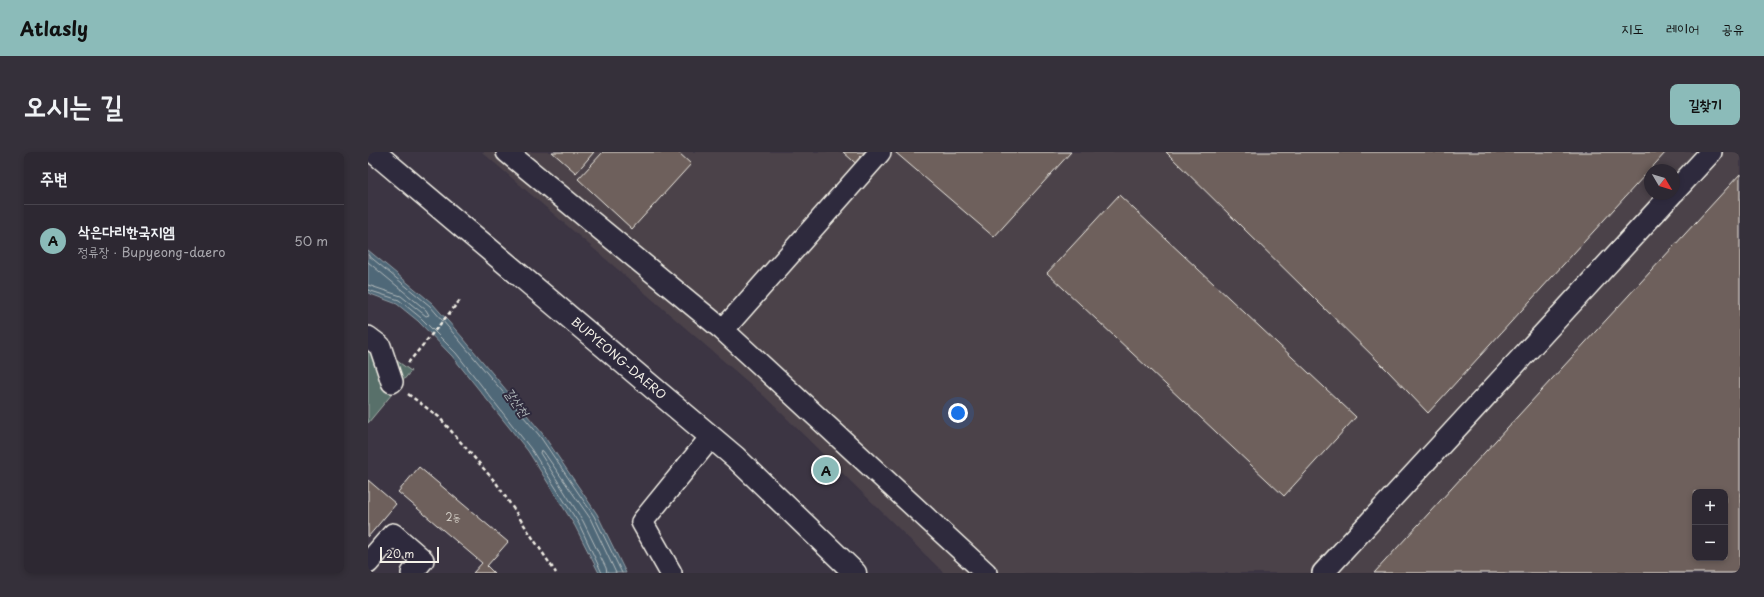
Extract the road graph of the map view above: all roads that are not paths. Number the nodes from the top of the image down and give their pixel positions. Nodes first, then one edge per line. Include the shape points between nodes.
1 (374, 152) edge
2 (507, 152) edge
3 (880, 152) edge
4 (1711, 152) edge
5 (1680, 185) edge
6 (1667, 200) edge
7 (723, 330) junction
8 (368, 337) edge
9 (392, 382) road end
10 (711, 436) junction
11 (368, 563) edge
12 (412, 573) edge
13 (671, 573) edge
14 (855, 573) edge
15 (986, 573) edge
16 (1323, 573) edge

1 - 10 main road, BUPYEONG-DAERO
2 - 7 street
3 - 7 street
4 - 5 street
6 - 16 street
7 - 15 street
8 - 9 street via 380,346
10 - 13 street via 642,522
10 - 14 main road, BUPYEONG-DAERO via 736,457
11 - 12 street via 393,534 423,560

